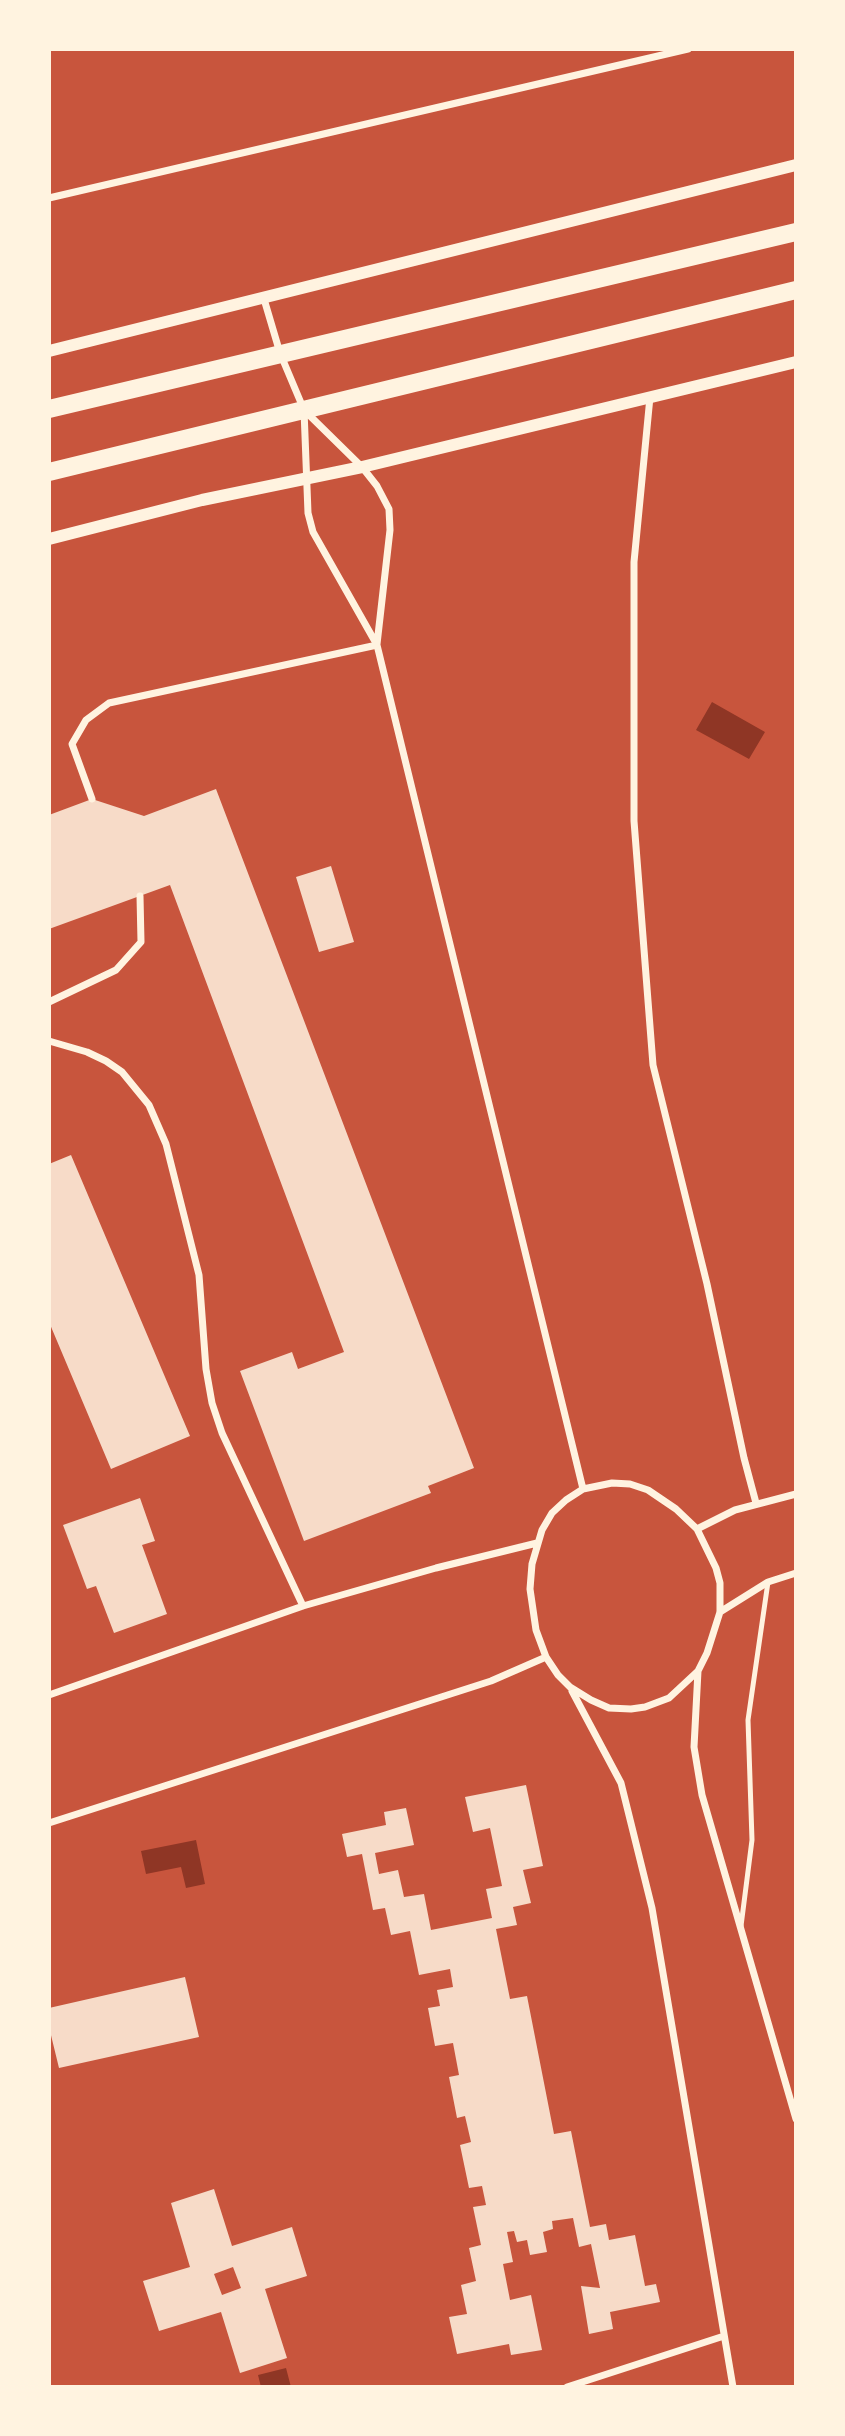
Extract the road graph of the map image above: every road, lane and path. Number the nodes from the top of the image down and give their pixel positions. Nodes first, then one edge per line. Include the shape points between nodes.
1 (688, 49) edge
2 (796, 165) edge
3 (49, 198) edge
4 (796, 232) edge
5 (796, 290) edge
6 (264, 299) junction
7 (49, 351) edge
8 (280, 353) junction
9 (796, 362) edge
10 (650, 397) junction
11 (49, 409) edge
12 (304, 410) junction
13 (362, 467) junction
14 (49, 472) edge
15 (307, 478) junction
16 (49, 539) edge
17 (377, 645) junction
18 (92, 799) dead end
19 (140, 896) dead end
20 (49, 1002) edge
21 (49, 1041) edge
22 (583, 1489) junction
23 (796, 1494) edge
24 (756, 1503) junction
25 (697, 1529) junction
26 (537, 1543) junction
27 (796, 1573) edge
28 (768, 1581) junction
29 (303, 1606) junction
30 (720, 1612) junction
31 (546, 1657) junction
32 (698, 1671) junction
33 (570, 1687) junction
34 (49, 1695) edge
35 (49, 1823) edge
36 (741, 1929) junction
37 (796, 2119) edge
38 (724, 2336) junction
39 (567, 2387) edge
40 (733, 2387) edge

1 - 3 street
2 - 6 street
4 - 8 main road
5 - 12 main road
6 - 7 street
6 - 8 street
8 - 11 main road
8 - 12 street
9 - 10 street
10 - 13 street
10 - 24 street via 634,562 634,821 653,1065
12 - 13 street
12 - 14 main road
12 - 15 street
13 - 15 street
13 - 17 street via 384,497 390,516
15 - 16 street
15 - 17 street via 313,531
17 - 18 street via 109,703 86,720 72,744
17 - 22 street
19 - 20 street via 141,942 116,970
21 - 29 street via 106,1061 122,1072 149,1105 166,1144 199,1275 212,1403
22 - 25 street via 612,1483 638,1486 667,1502
22 - 26 street via 552,1513
23 - 24 street
24 - 25 street
25 - 30 street via 716,1567
26 - 29 street
26 - 31 street via 531,1604
27 - 28 street
28 - 30 street
28 - 36 lane via 748,1720 752,1840
29 - 34 street
30 - 32 street
31 - 33 street
31 - 35 street via 491,1681
32 - 33 street via 668,1698 631,1709 600,1705
32 - 36 street via 694,1747 702,1795
33 - 38 street via 621,1783 652,1908
36 - 37 street
38 - 39 street
38 - 40 street

